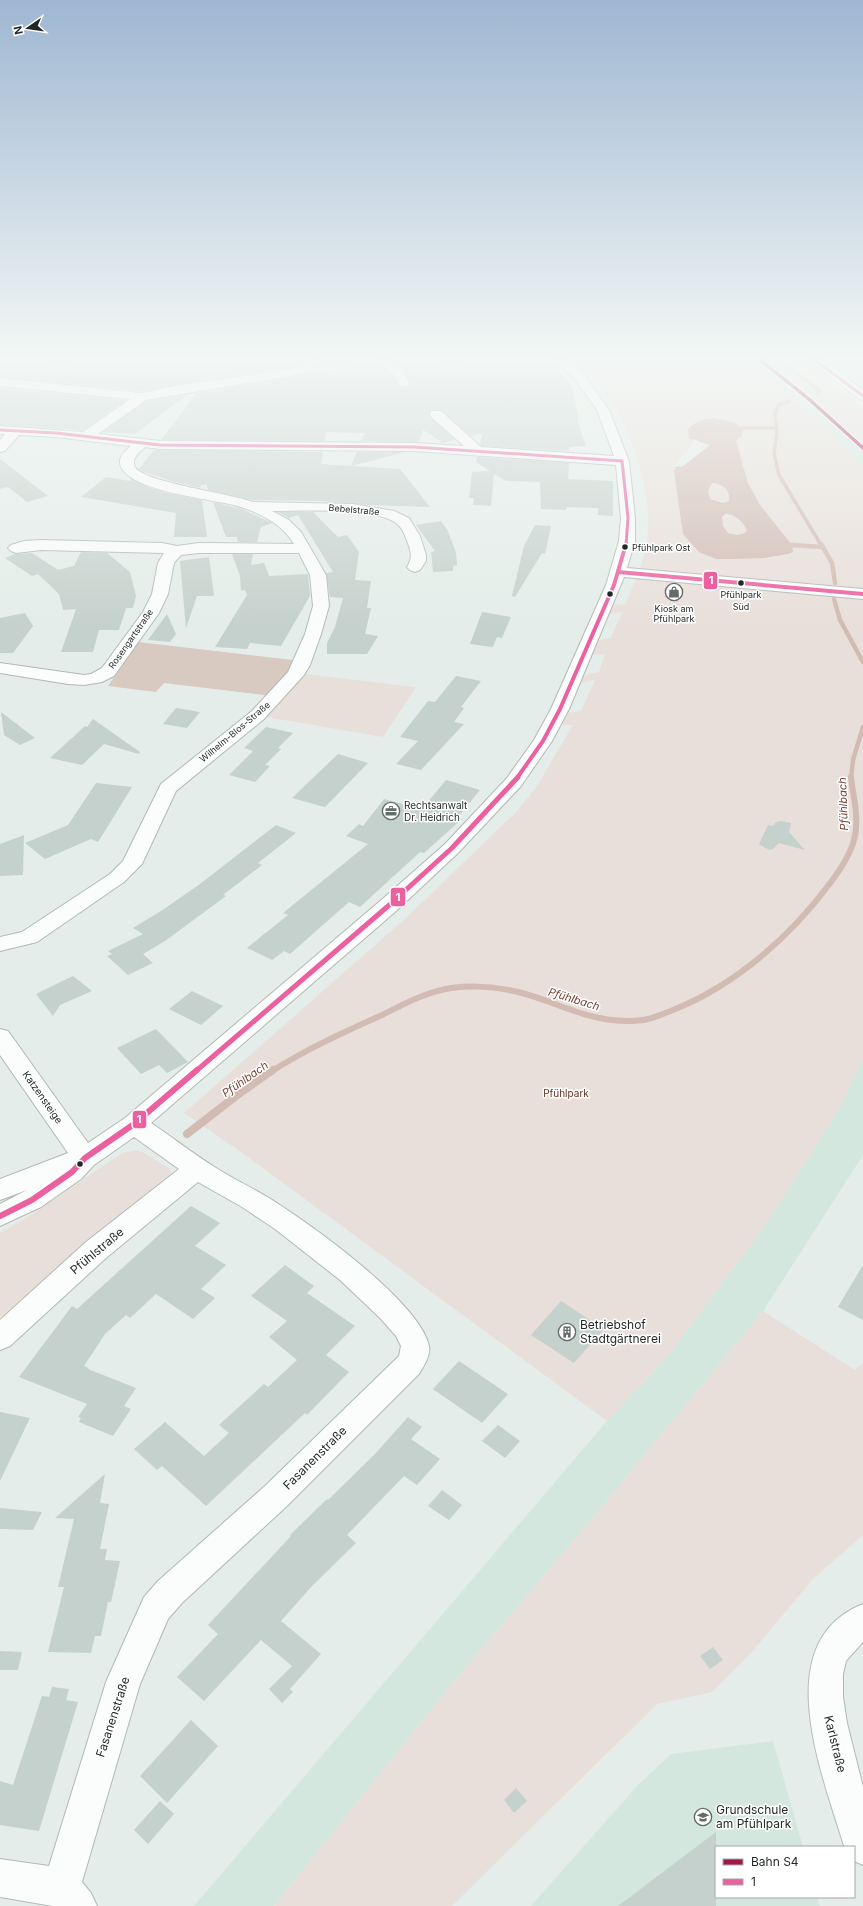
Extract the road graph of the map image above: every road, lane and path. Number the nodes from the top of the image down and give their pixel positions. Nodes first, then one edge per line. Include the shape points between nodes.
1 (136, 449) edge
2 (423, 449) edge
3 (475, 449) edge
4 (619, 449) edge
5 (478, 452) junction
6 (622, 461) junction
7 (251, 506) junction
8 (16, 548) dead end
9 (304, 549) junction
10 (177, 551) junction
11 (415, 567) dead end
12 (618, 572) junction
13 (863, 594) edge
14 (0, 668) edge
15 (0, 944) edge
16 (0, 1037) edge
17 (134, 1124) junction
18 (85, 1158) junction
19 (197, 1169) junction
20 (0, 1190) edge
21 (0, 1216) edge
22 (0, 1338) edge
23 (863, 1620) edge
24 (863, 1846) edge
25 (0, 1878) edge
26 (69, 1897) edge

1 - 7 street, Wilhelm-Blos-Straße via 127,460 129,470 136,476 156,484
2 - 5 street
3 - 5 street
4 - 6 street
5 - 6 street
6 - 12 street via 628,518 627,541
7 - 9 street, Wilhelm-Blos-Straße via 284,523 296,535
7 - 11 street, Bebelstraße via 349,508 396,516 406,524 420,553
8 - 10 street via 41,545 162,548
9 - 10 street via 199,548
9 - 15 street, Wilhelm-Blos-Straße via 318,575 321,606 313,634 295,675 262,711 168,788 132,864 117,878 29,936
10 - 14 street, Rosengartstraße via 166,563 160,594 151,613 108,672 96,678 76,680
12 - 13 street
12 - 17 street via 560,709 514,782 452,848 387,907
16 - 18 street, Katzensteige
17 - 18 street
17 - 19 street, Fasanenstraße
18 - 20 street
18 - 21 street via 72,1172 32,1200
19 - 22 street, Pfühlstraße via 96,1250
19 - 26 street, Fasanenstraße via 296,1229 358,1279 394,1314 411,1337 415,1350 414,1359 278,1495 170,1592 156,1608 123,1682
23 - 24 street, Karlstraße via 838,1643 830,1656 825,1696 831,1733
25 - 26 street

